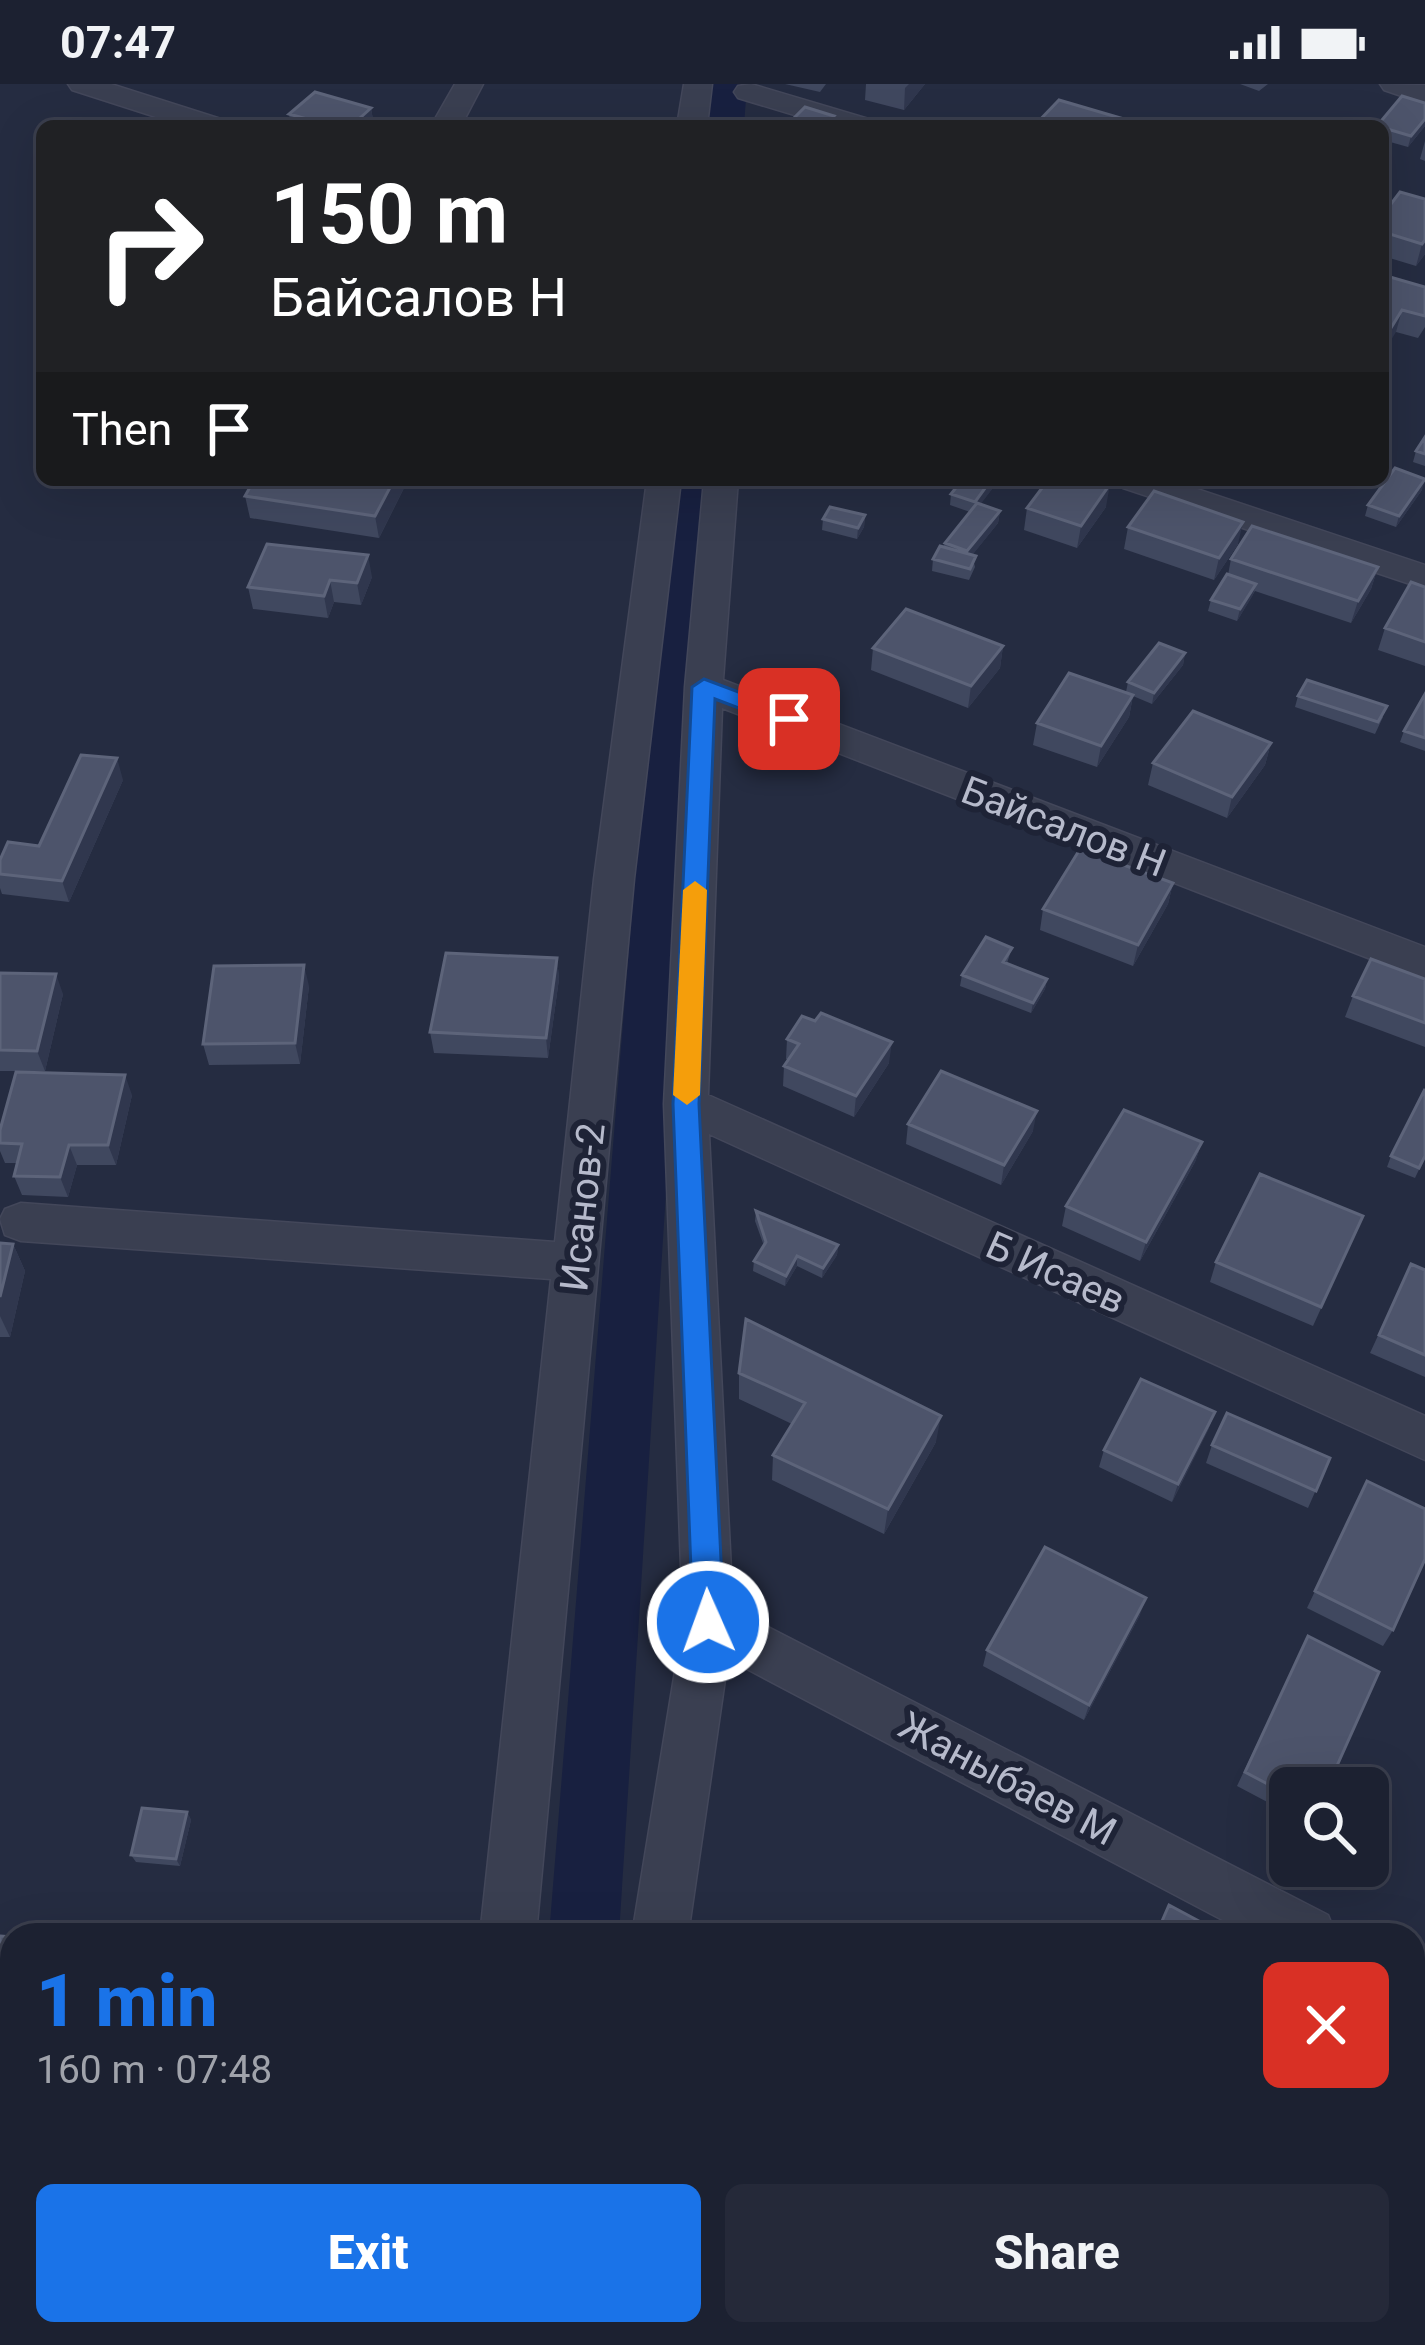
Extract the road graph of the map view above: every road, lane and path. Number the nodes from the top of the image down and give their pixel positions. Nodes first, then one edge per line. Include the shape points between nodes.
1 (82, 84) edge
2 (469, 84) edge
3 (698, 84) edge
4 (1394, 84) edge
5 (749, 88) edge
6 (1425, 95) edge
7 (195, 120) edge
8 (449, 120) edge
9 (693, 120) edge
10 (746, 120) edge
11 (844, 120) edge
12 (663, 486) edge
13 (721, 486) edge
14 (1153, 486) edge
15 (1425, 577) edge
16 (704, 687) junction
17 (1425, 964) edge
18 (686, 1104) junction
19 (21, 1222) dead end
20 (576, 1262) junction
21 (1425, 1439) edge
22 (708, 1622) junction
23 (509, 1923) edge
24 (661, 1923) edge
25 (1285, 1923) edge

1 - 7 street
2 - 8 street
3 - 9 street
4 - 6 street
5 - 10 street
5 - 11 street
12 - 20 street, Исанов-2
13 - 16 street
14 - 15 street
16 - 17 street, Байсалов Н
16 - 18 street
18 - 21 street, Б Исаев
18 - 22 street
19 - 20 street
20 - 23 street, Исанов-2
22 - 24 street
22 - 25 street, Жаныбаев М

